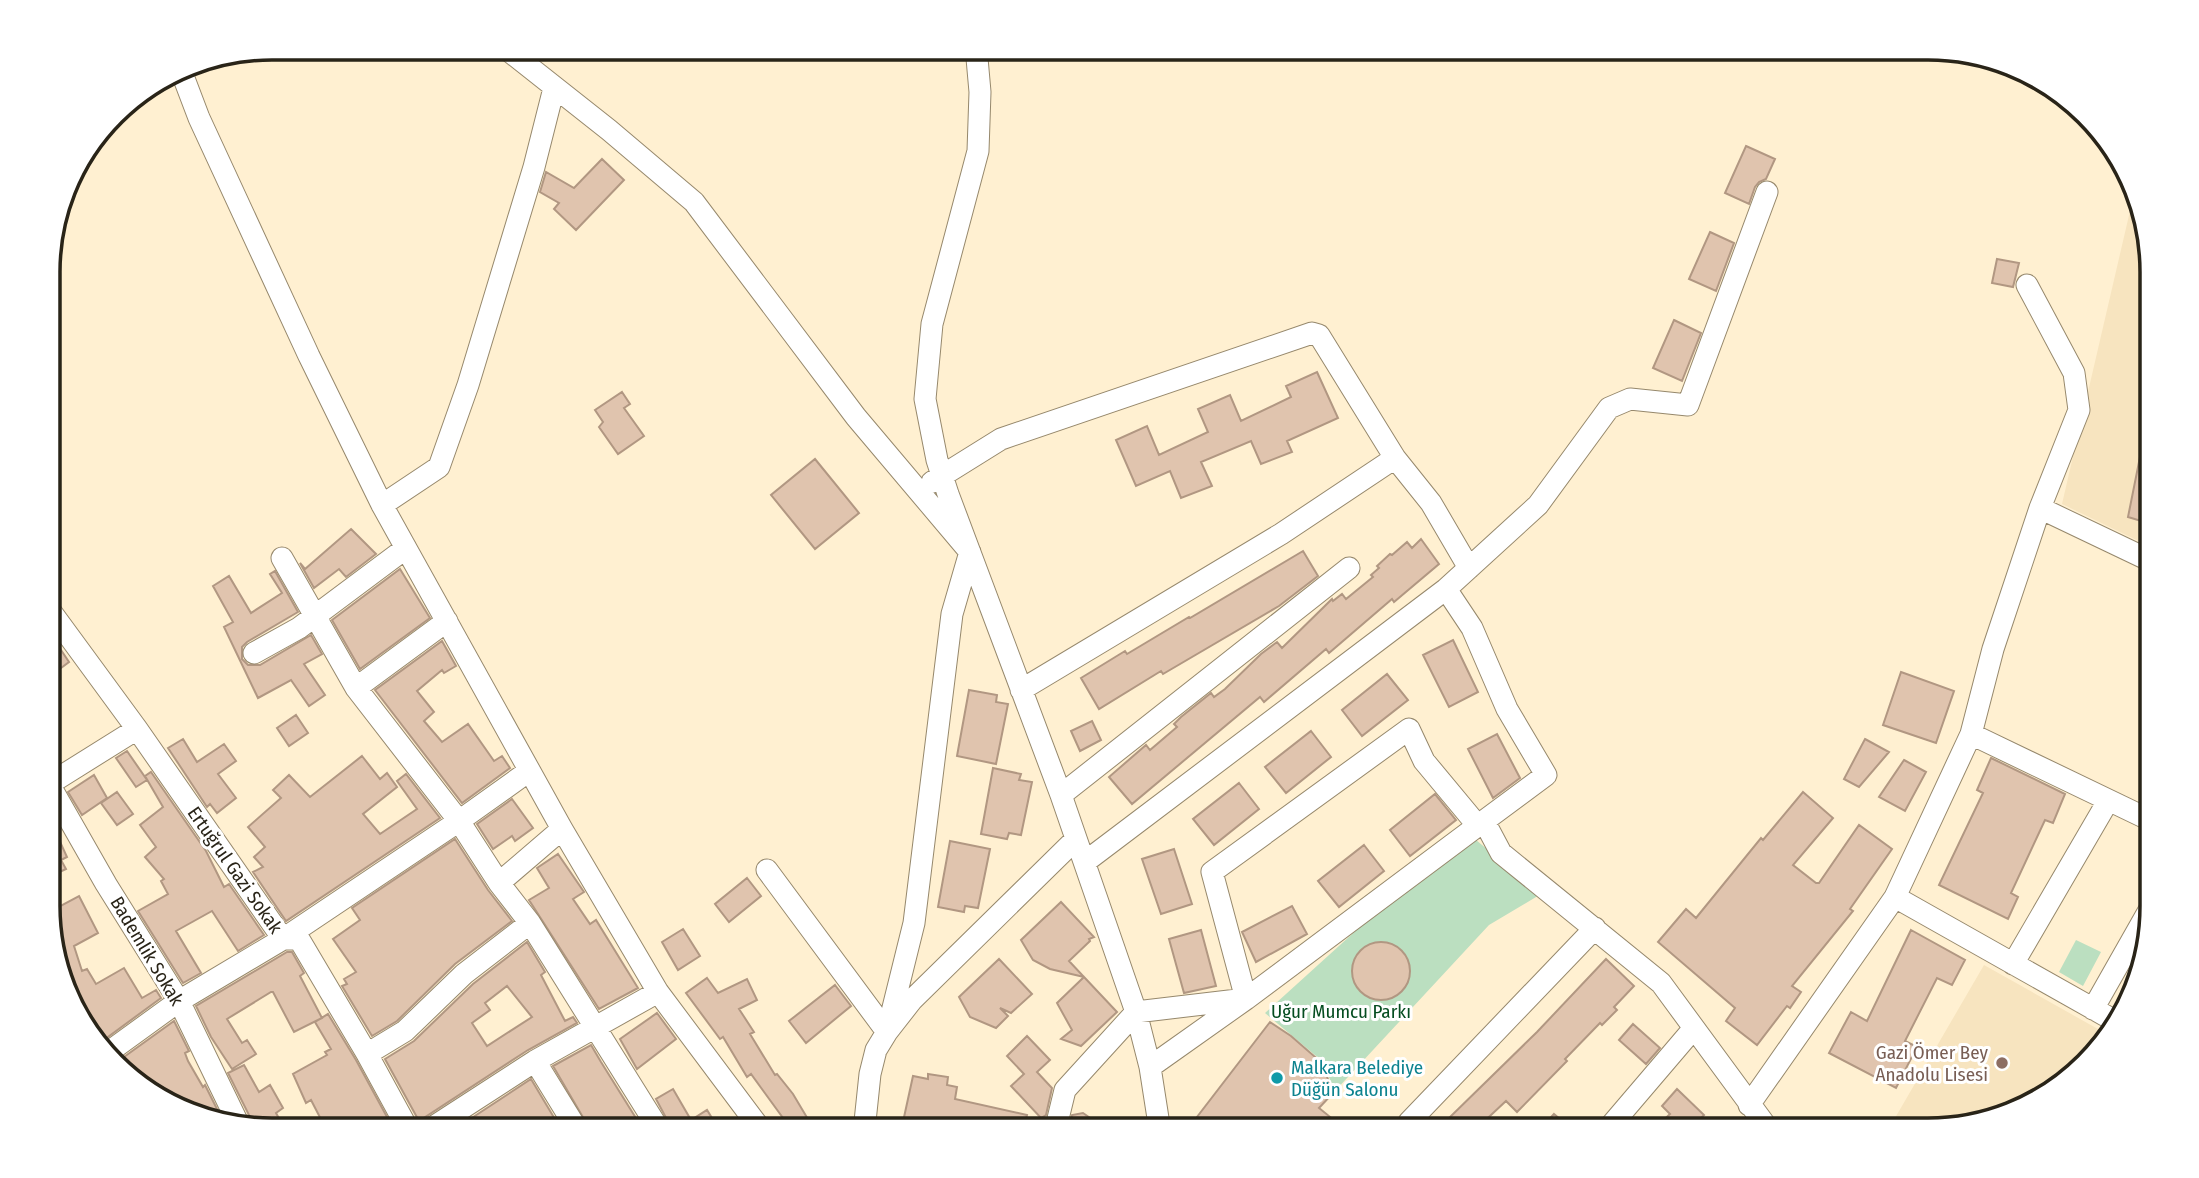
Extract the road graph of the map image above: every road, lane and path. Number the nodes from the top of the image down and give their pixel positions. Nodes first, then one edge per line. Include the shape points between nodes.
1 (520, 60) edge
2 (977, 60) edge
3 (184, 79) edge
4 (554, 88) junction
5 (1767, 192) dead end
6 (2027, 285) dead end
7 (1395, 458) junction
8 (943, 476) junction
9 (917, 490) junction
10 (382, 505) junction
11 (2040, 508) junction
12 (406, 548) junction
13 (970, 552) junction
14 (2140, 556) edge
15 (282, 558) dead end
16 (1349, 568) dead end
17 (1469, 568) junction
18 (1446, 589) junction
19 (316, 614) junction
20 (447, 621) junction
21 (59, 624) edge
22 (254, 653) dead end
23 (356, 688) junction
24 (1021, 690) junction
25 (137, 729) junction
26 (1971, 734) junction
27 (529, 771) junction
28 (59, 778) edge
29 (1061, 795) junction
30 (2108, 800) junction
31 (59, 802) edge
32 (2140, 816) edge
33 (459, 821) junction
34 (1481, 824) junction
35 (562, 829) junction
36 (1076, 839) junction
37 (1084, 862) junction
38 (766, 870) dead end
39 (499, 883) junction
40 (1895, 897) junction
41 (530, 923) junction
42 (1595, 928) junction
43 (2138, 929) edge
44 (283, 939) junction
45 (2013, 964) junction
46 (657, 992) junction
47 (1246, 999) junction
48 (179, 1001) junction
49 (2093, 1009) junction
50 (1136, 1012) junction
51 (2108, 1017) edge
52 (594, 1028) junction
53 (1694, 1028) junction
54 (887, 1032) junction
55 (114, 1048) edge
56 (367, 1054) junction
57 (535, 1061) junction
58 (1150, 1067) junction
59 (1749, 1105) junction
60 (234, 1115) edge
61 (404, 1118) edge
62 (430, 1118) edge
63 (570, 1118) edge
64 (652, 1118) edge
65 (752, 1118) edge
66 (865, 1118) edge
67 (1058, 1118) edge
68 (1158, 1118) edge
69 (1419, 1118) edge
70 (1617, 1118) edge
71 (1759, 1118) edge

1 - 4 street
2 - 8 street via 978,151 932,324 925,399
3 - 10 street via 291,319
4 - 9 street via 694,202 856,417
4 - 10 street via 468,385 439,467
5 - 17 street via 1688,405 1630,400 1609,408 1538,505
6 - 11 street via 2074,373 2079,410
7 - 8 street via 1319,335 1312,334 1001,439
7 - 17 street via 1431,503
7 - 24 street via 1281,534
8 - 9 street
8 - 13 street
9 - 13 street
10 - 12 street
11 - 14 street
11 - 26 street via 1993,649
12 - 19 street
12 - 20 street
13 - 24 street
13 - 54 street via 953,614 914,923
15 - 19 street
16 - 29 street
17 - 18 street
18 - 34 street via 1472,628 1507,709 1546,775
18 - 37 street
19 - 22 street
19 - 23 street
20 - 23 street
20 - 27 street
21 - 25 street, Ertuğrul Gazi Sokak
23 - 33 street
24 - 29 street
25 - 28 street
25 - 44 street, Ertuğrul Gazi Sokak
26 - 30 street
26 - 40 street
27 - 33 street
27 - 35 street
29 - 36 street
30 - 32 street
30 - 45 street
31 - 48 street, Bademlik Sokak
33 - 39 street
33 - 44 street
34 - 42 street via 1500,853
34 - 47 street
34 - 47 street via 1424,761 1409,729 1212,872
35 - 39 street
35 - 46 street
36 - 37 street
36 - 54 street via 912,1000
37 - 50 street
38 - 54 street
39 - 41 street
40 - 45 street
40 - 59 street
41 - 52 street
41 - 56 street via 464,974 405,1031
42 - 53 street via 1661,983
42 - 69 street
43 - 49 street
44 - 48 street
44 - 56 street, Ertuğrul Gazi Sokak via 299,939
45 - 49 street
46 - 52 street
46 - 65 street
47 - 50 street
47 - 58 street
48 - 55 street
48 - 60 street, Bademlik Sokak
49 - 51 street
50 - 58 street
50 - 67 street via 1065,1090
52 - 57 street
52 - 64 street
53 - 59 street
53 - 70 street
54 - 66 street via 870,1074
56 - 61 street, Ertuğrul Gazi Sokak
57 - 62 street
57 - 63 street
58 - 68 street
59 - 71 street

